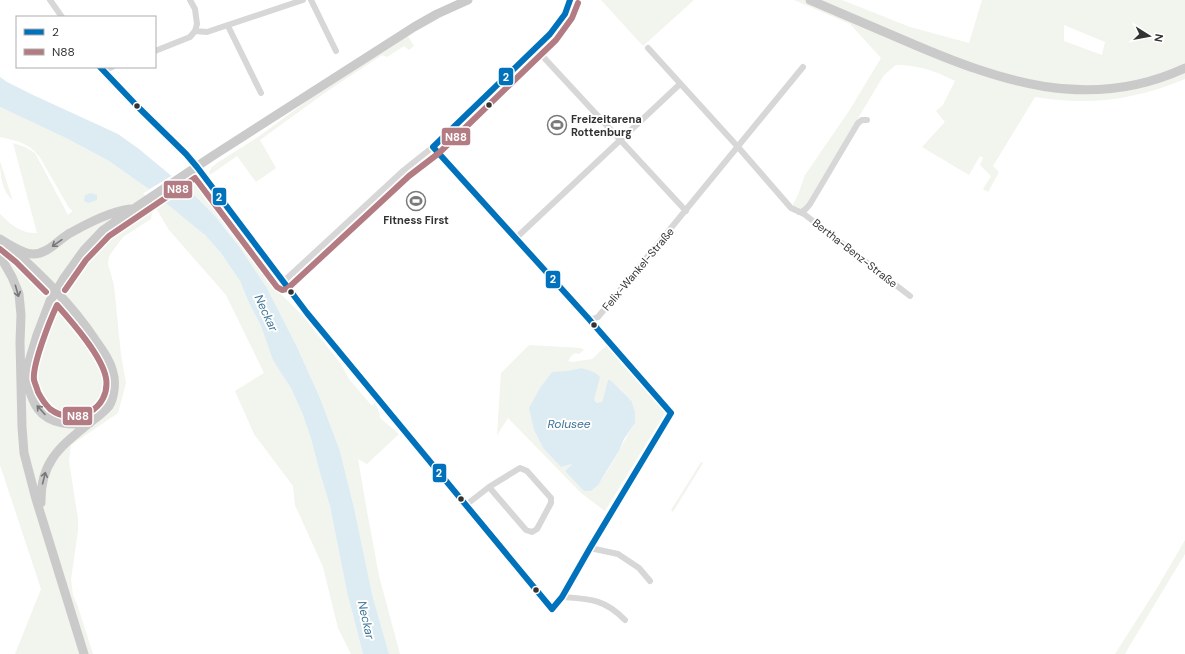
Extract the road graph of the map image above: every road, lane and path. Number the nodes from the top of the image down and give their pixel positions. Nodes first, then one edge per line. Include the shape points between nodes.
1 (50, 0) edge
2 (190, 0) edge
3 (303, 0) edge
4 (311, 0) edge
5 (468, 0) edge
6 (570, 0) edge
7 (810, 0) edge
8 (61, 16) edge
9 (228, 26) junction
10 (196, 31) junction
11 (535, 48) junction
12 (648, 48) dead end
13 (156, 51) edge
14 (336, 51) dead end
15 (803, 67) dead end
16 (1185, 68) edge
17 (101, 69) edge
18 (680, 84) junction
19 (261, 93) dead end
20 (867, 120) dead end
21 (621, 140) junction
22 (433, 147) junction
23 (738, 147) junction
24 (197, 167) junction
25 (139, 205) junction
26 (686, 211) junction
27 (798, 212) junction
28 (516, 238) junction
29 (3, 241) edge
30 (0, 256) edge
31 (283, 282) junction
32 (910, 296) dead end
33 (26, 380) junction
34 (21, 404) junction
35 (90, 423) junction
36 (489, 487) junction
37 (466, 505) junction
38 (610, 514) dead end
39 (42, 516) junction
40 (590, 548) junction
41 (650, 581) dead end
42 (562, 597) junction
43 (625, 620) dead end
44 (84, 654) edge

1 - 8 street
2 - 10 street via 195,8
3 - 9 street
4 - 14 street
5 - 24 main road via 414,27
6 - 11 street via 565,14 556,27
7 - 16 main road via 969,67 1034,85 1072,90 1111,89 1134,85
9 - 10 street via 207,32
9 - 19 street
10 - 13 street via 190,37
11 - 21 street
11 - 22 street
12 - 18 street
15 - 23 street, Felix-Wankel-Straße
17 - 24 street
18 - 21 street
18 - 23 street
20 - 27 street, Bertha-Benz-Straße via 858,123 810,204 802,212
21 - 26 street
21 - 28 street
22 - 28 street, Felix-Wankel-Straße
22 - 31 street via 404,170
23 - 26 street, Felix-Wankel-Straße
23 - 27 street, Bertha-Benz-Straße via 791,208
24 - 25 main road
24 - 31 street
25 -> 29 main road via 90,223 42,253 32,254
25 - 33 main road, bridge via 102,232 84,250 64,278 50,301 37,335
26 - 28 street, Felix-Wankel-Straße via 598,318 593,319 588,318
27 - 32 street, Bertha-Benz-Straße
29 - 35 main road via 26,260 86,325 111,365 114,388 110,404
30 -> 34 main road via 19,294
31 - 37 street
33 - 34 main road
35 -> 33 main road via 66,424 47,417 38,409
34 - 39 main road via 24,453
39 -> 35 main road via 41,494 48,465 58,450
36 - 36 street via 520,468 528,471 551,498 551,504 537,529 532,532 526,530
36 - 37 street
37 - 42 street via 552,609
38 - 40 street
39 - 44 main road
40 - 41 street via 618,554 639,568
40 - 42 street
42 - 43 street via 599,602 617,611

